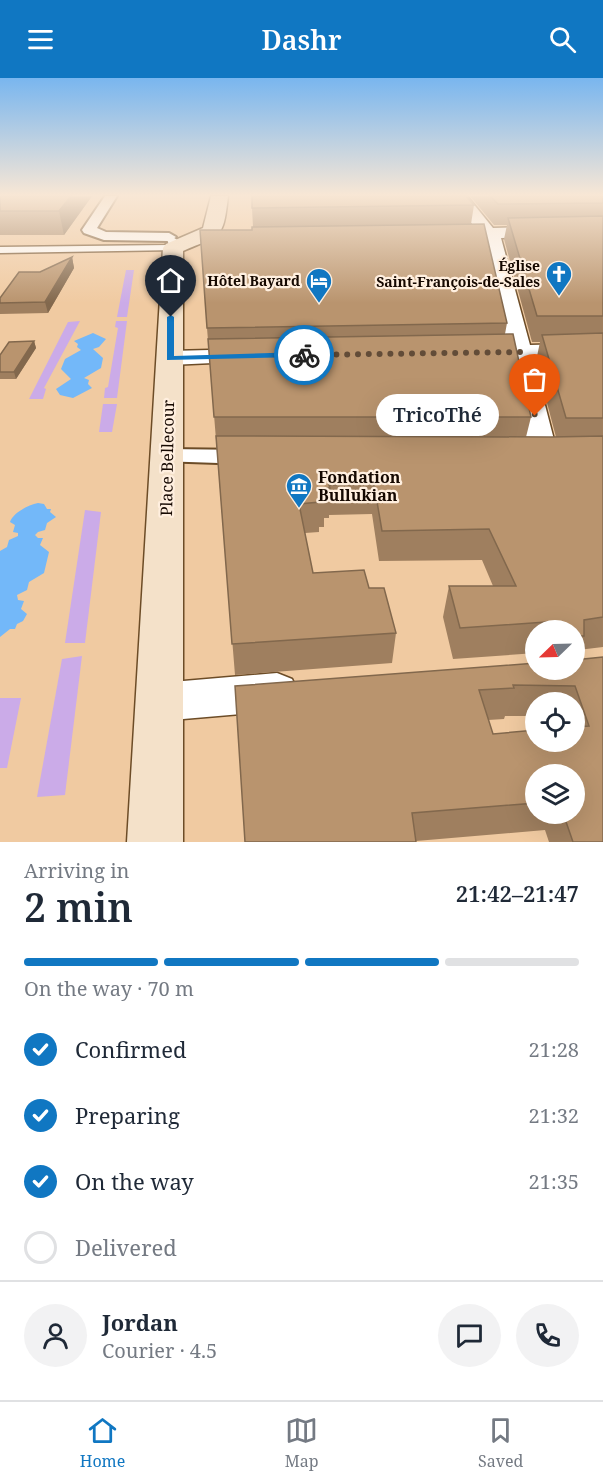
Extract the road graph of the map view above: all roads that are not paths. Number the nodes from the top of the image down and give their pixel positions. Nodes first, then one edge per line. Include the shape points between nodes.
1 (93, 232) edge
2 (224, 232) edge
3 (488, 232) junction
4 (508, 232) edge
5 (432, 234) edge
6 (33, 236) edge
7 (171, 242) junction
8 (0, 250) edge
9 (24, 253) junction
10 (603, 350) edge
11 (521, 352) junction
12 (450, 354) edge
13 (275, 355) edge
14 (170, 358) junction
15 (543, 455) edge
16 (168, 456) junction
17 (264, 457) edge
18 (311, 690) edge
19 (160, 702) junction
20 (155, 842) edge

1 - 7 street
2 - 7 main road
3 - 4 street
3 - 5 street
3 - 11 street via 494,240
6 - 9 lane
7 - 9 lane
7 - 14 main road, Place Bellecour
8 - 9 lane
10 - 11 street
11 - 12 street
11 - 15 street
13 - 14 street
14 - 16 main road, Place Bellecour
16 - 17 street
16 - 19 main road, Place Bellecour
18 - 19 street
19 - 20 main road, Place Bellecour

